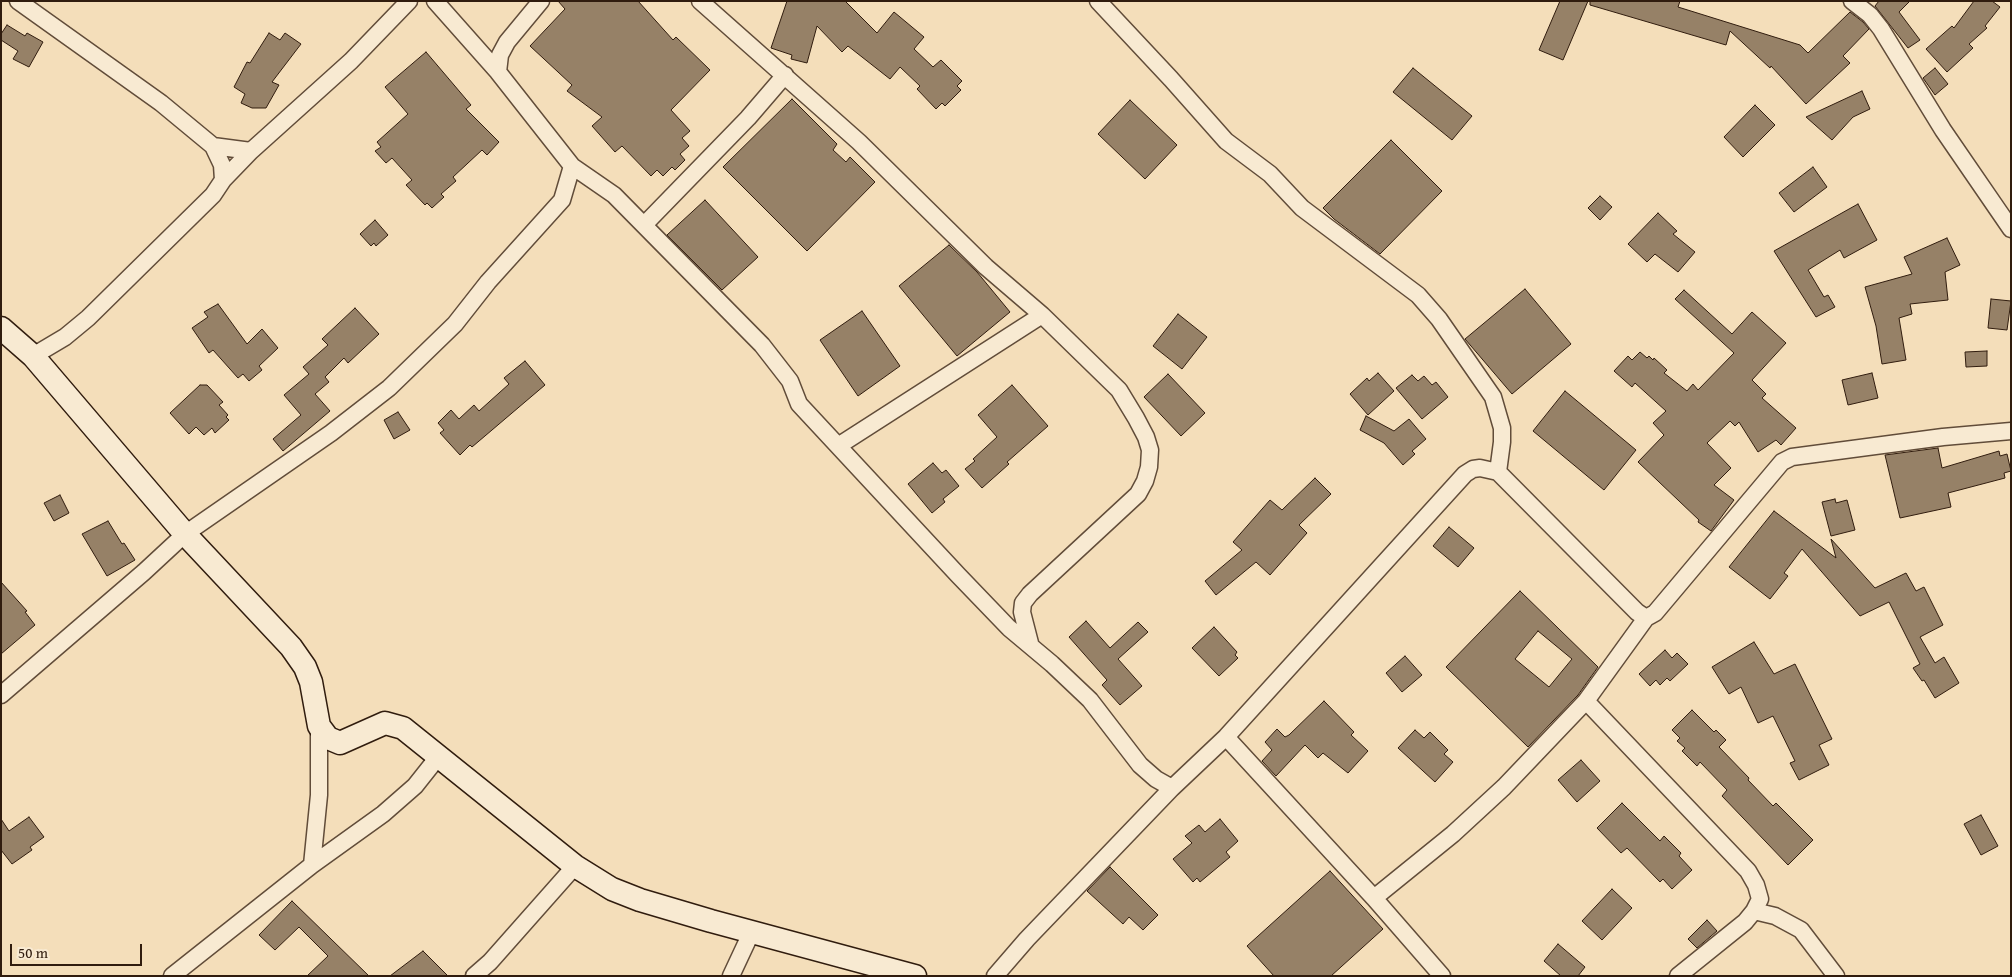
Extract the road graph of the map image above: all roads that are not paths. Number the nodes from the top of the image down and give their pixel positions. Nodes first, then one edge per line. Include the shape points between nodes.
1 (18, 1) edge
2 (409, 1) edge
3 (436, 1) edge
4 (541, 1) edge
5 (700, 1) edge
6 (1098, 1) edge
7 (1852, 1) edge
8 (498, 72) junction
9 (785, 76) junction
10 (212, 146) junction
11 (251, 151) junction
12 (572, 166) junction
13 (223, 180) junction
14 (644, 225) junction
15 (2011, 229) edge
16 (1042, 315) junction
17 (2, 332) edge
18 (33, 356) junction
19 (2011, 431) edge
20 (838, 446) junction
21 (1498, 472) junction
22 (185, 534) junction
23 (1646, 618) junction
24 (1030, 643) junction
25 (1, 695) edge
26 (1586, 701) junction
27 (319, 726) junction
28 (1226, 737) junction
29 (438, 757) junction
30 (1172, 788) junction
31 (312, 865) junction
32 (575, 866) junction
33 (1374, 898) junction
34 (1754, 911) junction
35 (752, 932) junction
36 (172, 976) edge
37 (474, 976) edge
38 (731, 976) edge
39 (915, 976) edge
40 (995, 976) edge
41 (1442, 976) edge
42 (1678, 976) edge
43 (1836, 976) edge

1 - 10 street via 161,103
2 - 11 street via 352,61
3 - 8 street
4 - 8 street via 507,42 500,55
5 - 9 street
6 - 21 street via 1226,141 1270,174 1302,208 1418,295 1439,319 1494,397 1502,428
7 - 15 street via 1881,29 1943,130
8 - 12 street
9 - 14 street
9 - 16 street via 859,142 986,267
10 - 11 street
10 - 13 street via 222,165
11 - 13 street
12 - 14 street via 614,195
12 - 22 street via 562,200 455,324 389,388 331,433
13 - 18 street via 213,195 82,324
14 - 20 street via 762,345 790,381 799,404
16 - 20 street
16 - 24 street via 1119,390 1150,450 1149,467 1138,494 1023,604
17 - 18 street
18 - 22 street
19 - 23 street via 1943,436 1792,456 1782,462 1654,613
20 - 24 street via 958,575 1010,628
21 - 23 street
21 - 28 street via 1480,468 1465,474
22 - 25 street
22 - 27 street via 291,646 306,667 312,682
23 - 26 street
24 - 30 street via 1090,700 1140,765
26 - 33 street via 1468,821
26 - 34 street via 1748,871 1760,899
27 - 29 street via 328,738 340,743 385,723 403,728
27 - 31 street via 319,795
28 - 30 street
28 - 33 street
29 - 31 street via 415,786
29 - 32 street
30 - 40 street
31 - 36 street
32 - 35 street via 612,889 640,900
32 - 37 street
33 - 41 street
34 - 42 street via 1745,922
34 - 43 street via 1775,916 1801,930
35 - 38 street
35 - 39 street

